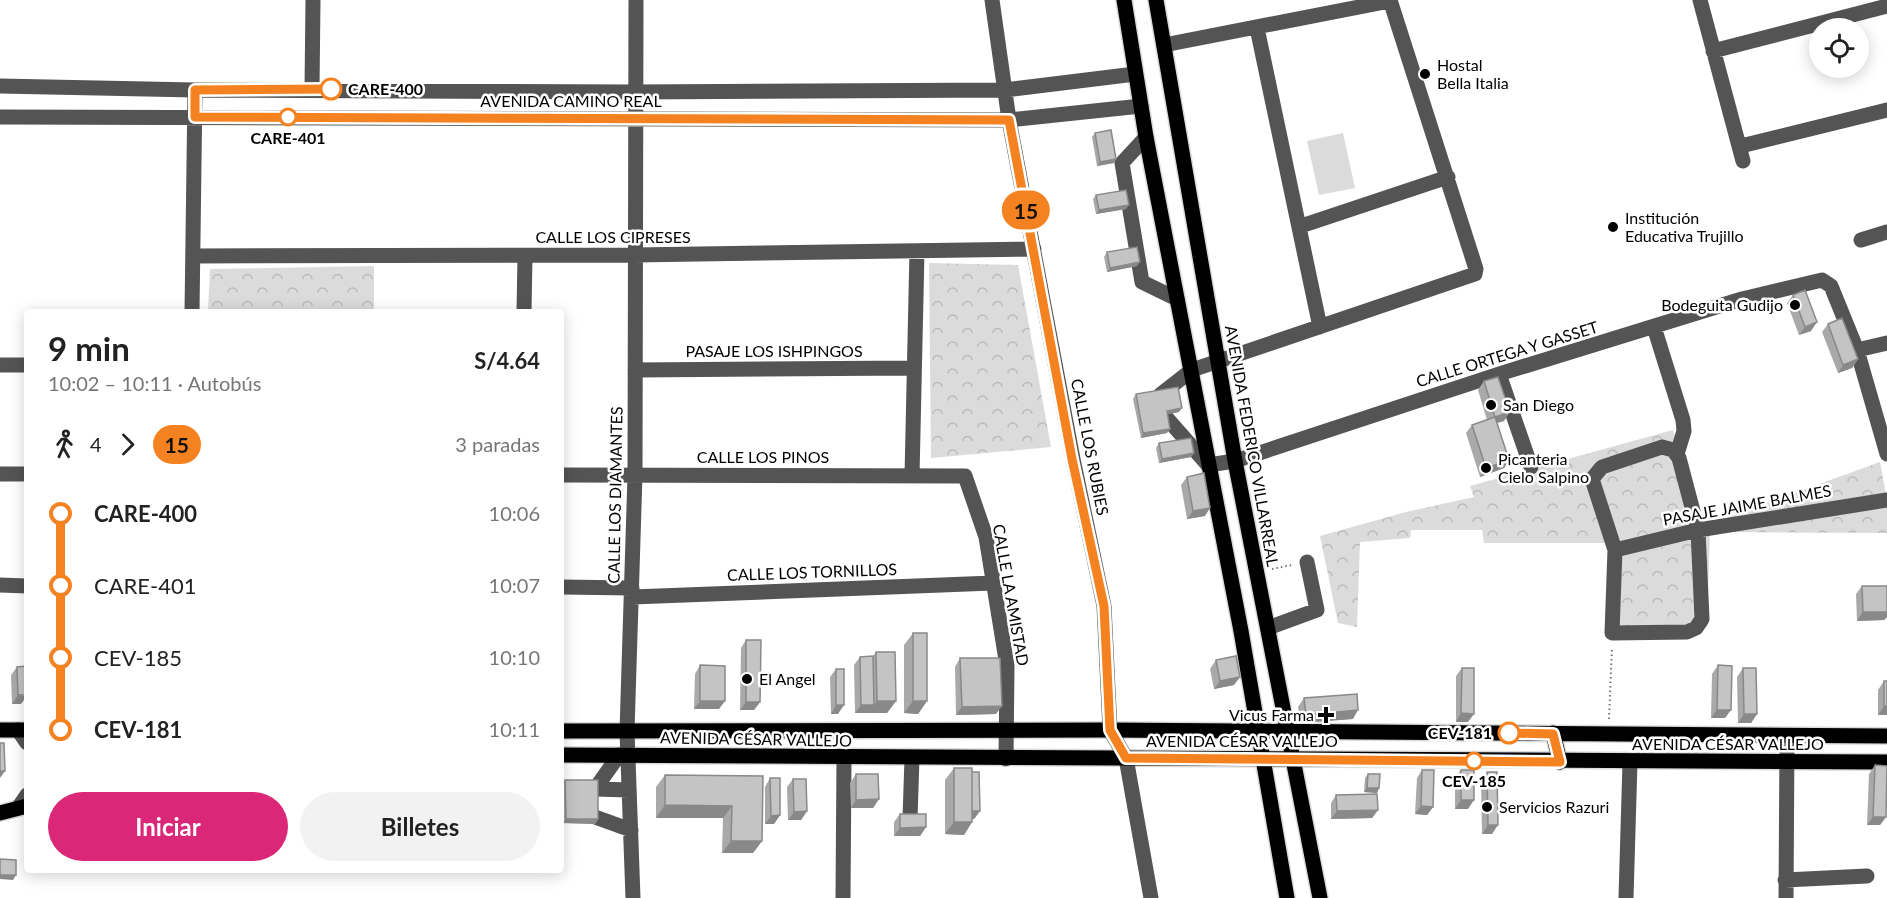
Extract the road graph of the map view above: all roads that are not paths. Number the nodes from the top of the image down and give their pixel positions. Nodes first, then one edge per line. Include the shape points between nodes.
1 (313, 0) edge
2 (636, 0) edge
3 (992, 0) edge
4 (1124, 0) edge
5 (1156, 0) edge
6 (1390, 0) edge
7 (1700, 0) edge
8 (1887, 6) edge
9 (1257, 28) junction
10 (1164, 45) junction
11 (1713, 51) junction
12 (1136, 74) junction
13 (0, 86) edge
14 (312, 89) junction
15 (195, 90) junction
16 (1005, 90) junction
17 (634, 92) junction
18 (1141, 106) junction
19 (1887, 110) edge
20 (0, 117) edge
21 (195, 117) junction
22 (634, 120) junction
23 (1009, 120) junction
24 (1146, 137) junction
25 (1448, 177) junction
26 (1300, 226) junction
27 (1887, 232) edge
28 (1861, 240) dead end
29 (1034, 249) junction
30 (917, 251) junction
31 (525, 255) junction
32 (634, 255) junction
33 (193, 256) junction
34 (1177, 299) junction
35 (192, 309) edge
36 (524, 309) edge
37 (1320, 327) junction
38 (1654, 327) junction
39 (1887, 343) edge
40 (1857, 350) junction
41 (1218, 361) junction
42 (0, 365) edge
43 (24, 365) edge
44 (915, 368) junction
45 (635, 370) junction
46 (1192, 370) junction
47 (1499, 374) junction
48 (1160, 395) edge
49 (1164, 415) edge
50 (1675, 452) junction
51 (1887, 454) edge
52 (1235, 461) junction
53 (1208, 465) junction
54 (1531, 467) dead end
55 (0, 474) edge
56 (24, 474) edge
57 (564, 475) edge
58 (635, 475) junction
59 (912, 476) junction
60 (965, 476) joint
61 (1887, 500) edge
62 (1698, 530) junction
63 (1615, 550) junction
64 (1307, 562) road end
65 (993, 583) junction
66 (0, 585) edge
67 (24, 586) edge
68 (564, 587) edge
69 (632, 592) junction
70 (1268, 628) junction
71 (1240, 631) junction
72 (0, 730) edge
73 (22, 730) edge
74 (1110, 730) junction
75 (564, 731) edge
76 (627, 731) junction
77 (912, 731) junction
78 (1005, 731) junction
79 (1257, 731) junction
80 (802, 732) junction
81 (1288, 732) junction
82 (1553, 734) junction
83 (1693, 735) junction
84 (1887, 736) edge
85 (1787, 737) junction
86 (564, 755) edge
87 (623, 755) junction
88 (801, 758) junction
89 (844, 758) junction
90 (912, 758) junction
91 (1126, 758) junction
92 (1261, 758) junction
93 (1006, 759) junction
94 (1292, 759) junction
95 (1693, 760) junction
96 (1560, 762) junction
97 (1630, 762) junction
98 (1786, 762) junction
99 (1887, 762) edge
100 (629, 790) junction
101 (22, 807) edge
102 (0, 813) edge
103 (595, 816) edge
104 (910, 818) edge
105 (631, 830) junction
106 (1867, 876) dead end
107 (1785, 880) junction
108 (633, 898) edge
109 (843, 898) edge
110 (1151, 898) edge
111 (1287, 898) edge
112 (1320, 898) edge
113 (1626, 898) edge
114 (1786, 898) edge

1 - 14 street
2 - 17 street
3 - 16 street, CALLE LOS RUBIES
4 - 12 main road
5 - 10 main road, AVENIDA FEDERICO VILLARREAL
6 - 9 street
6 - 25 street
7 - 11 street
8 - 11 street
9 - 10 street
9 - 26 street
10 - 41 main road, AVENIDA FEDERICO VILLARREAL
11 - 19 street via 1742,154
12 - 16 street, AVENIDA CAMINO REAL
12 - 18 main road
13 - 15 street, AVENIDA CAMINO REAL
14 - 15 street, AVENIDA CAMINO REAL
14 - 17 street, AVENIDA CAMINO REAL
15 - 21 street
16 - 17 street, AVENIDA CAMINO REAL
16 - 23 street, CALLE LOS RUBIES
17 - 22 street, CALLE LOS DIAMANTES
18 - 23 street, AVENIDA CAMINO REAL
18 - 24 main road
20 - 21 street, AVENIDA CAMINO REAL
21 - 22 street, AVENIDA CAMINO REAL
21 - 33 street
22 - 23 street, AVENIDA CAMINO REAL
22 - 32 street, CALLE LOS DIAMANTES
23 - 29 street, CALLE LOS RUBIES
24 - 34 main road
24 - 34 street via 1122,164 1142,282
25 - 26 street
25 - 37 street via 1475,274
26 - 37 street
27 - 28 street
29 - 30 street, CALLE LOS CIPRESES
29 - 74 street, CALLE LOS RUBIES via 1072,459 1104,606
30 - 32 street, CALLE LOS CIPRESES
30 - 44 street
31 - 32 street, CALLE LOS CIPRESES
31 - 33 street, CALLE LOS CIPRESES
31 - 36 street
32 - 45 street, CALLE LOS DIAMANTES
33 - 35 street
34 - 46 main road
37 - 41 street
38 - 40 street, CALLE ORTEGA Y GASSET via 1817,280 1831,286
38 - 47 street, CALLE ORTEGA Y GASSET
38 - 50 street via 1683,420 1684,431
39 - 40 street
40 - 51 street
41 - 46 street
41 - 52 main road, AVENIDA FEDERICO VILLARREAL
42 - 43 street
44 - 45 street, PASAJE LOS ISHPINGOS
44 - 59 street
45 - 58 street, CALLE LOS DIAMANTES
46 - 48 street
46 - 53 main road
47 - 52 street, CALLE ORTEGA Y GASSET
47 - 54 street
49 - 53 street
50 - 62 street
50 - 63 street via 1662,447 1602,467 1594,475 1593,485
52 - 53 street, CALLE ORTEGA Y GASSET
52 - 70 main road, AVENIDA FEDERICO VILLARREAL
53 - 71 main road
55 - 56 street
57 - 58 street, CALLE LOS PINOS
58 - 59 street, CALLE LOS PINOS
58 - 69 street, CALLE LOS DIAMANTES
59 - 60 street, CALLE LOS PINOS
60 - 65 street, CALLE LA AMISTAD via 986,537
61 - 62 street, PASAJE JAIME BALMES
62 - 63 street, PASAJE JAIME BALMES
62 - 63 street via 1702,618 1696,628 1687,632 1612,633
64 - 70 street via 1317,610
65 - 69 street, CALLE LOS TORNILLOS
65 - 78 street, CALLE LA AMISTAD via 1007,666
66 - 67 street
68 - 69 street, CALLE LOS TORNILLOS
69 - 76 street, CALLE LOS DIAMANTES
70 - 71 main road
70 - 81 main road, AVENIDA FEDERICO VILLARREAL
71 - 79 main road
72 - 73 main road
74 - 78 main road, AVENIDA CÉSAR VALLEJO
74 - 79 main road, AVENIDA CÉSAR VALLEJO
74 - 91 street, CALLE LOS RUBIES
75 - 76 main road, AVENIDA CÉSAR VALLEJO
76 - 80 main road, AVENIDA CÉSAR VALLEJO
76 - 87 street, CALLE LOS DIAMANTES
77 - 78 main road, AVENIDA CÉSAR VALLEJO
77 - 80 main road, AVENIDA CÉSAR VALLEJO
77 - 90 main road
78 - 93 street, CALLE LA AMISTAD
79 - 81 main road, AVENIDA CÉSAR VALLEJO
79 - 92 main road
80 - 88 main road
81 - 82 main road, AVENIDA CÉSAR VALLEJO
81 - 94 main road, AVENIDA FEDERICO VILLARREAL
82 - 83 main road, AVENIDA CÉSAR VALLEJO
82 - 96 main road
83 - 85 main road, AVENIDA CÉSAR VALLEJO
83 - 95 main road
84 - 85 main road, AVENIDA CÉSAR VALLEJO
85 - 98 street
86 - 87 main road, AVENIDA CÉSAR VALLEJO
87 - 88 main road, AVENIDA CÉSAR VALLEJO
87 - 100 street, CALLE LOS DIAMANTES
87 - 100 street via 595,789
88 - 89 main road, AVENIDA CÉSAR VALLEJO
89 - 90 main road, AVENIDA CÉSAR VALLEJO
89 - 109 street
90 - 93 main road, AVENIDA CÉSAR VALLEJO
90 - 104 street
91 - 92 main road, AVENIDA CÉSAR VALLEJO
91 - 93 main road, AVENIDA CÉSAR VALLEJO
91 - 110 street, CALLE LOS RUBIES
92 - 94 main road, AVENIDA CÉSAR VALLEJO
92 - 111 main road
94 - 96 main road, AVENIDA CÉSAR VALLEJO
94 - 112 main road, AVENIDA FEDERICO VILLARREAL
95 - 97 main road, AVENIDA CÉSAR VALLEJO
95 - 98 main road, AVENIDA CÉSAR VALLEJO
96 - 97 main road, AVENIDA CÉSAR VALLEJO
97 - 113 street
98 - 99 main road, AVENIDA CÉSAR VALLEJO
98 - 107 street
100 - 105 street, CALLE LOS DIAMANTES
101 - 102 main road
103 - 105 street
105 - 108 street, CALLE LOS DIAMANTES
106 - 107 street
107 - 114 street

